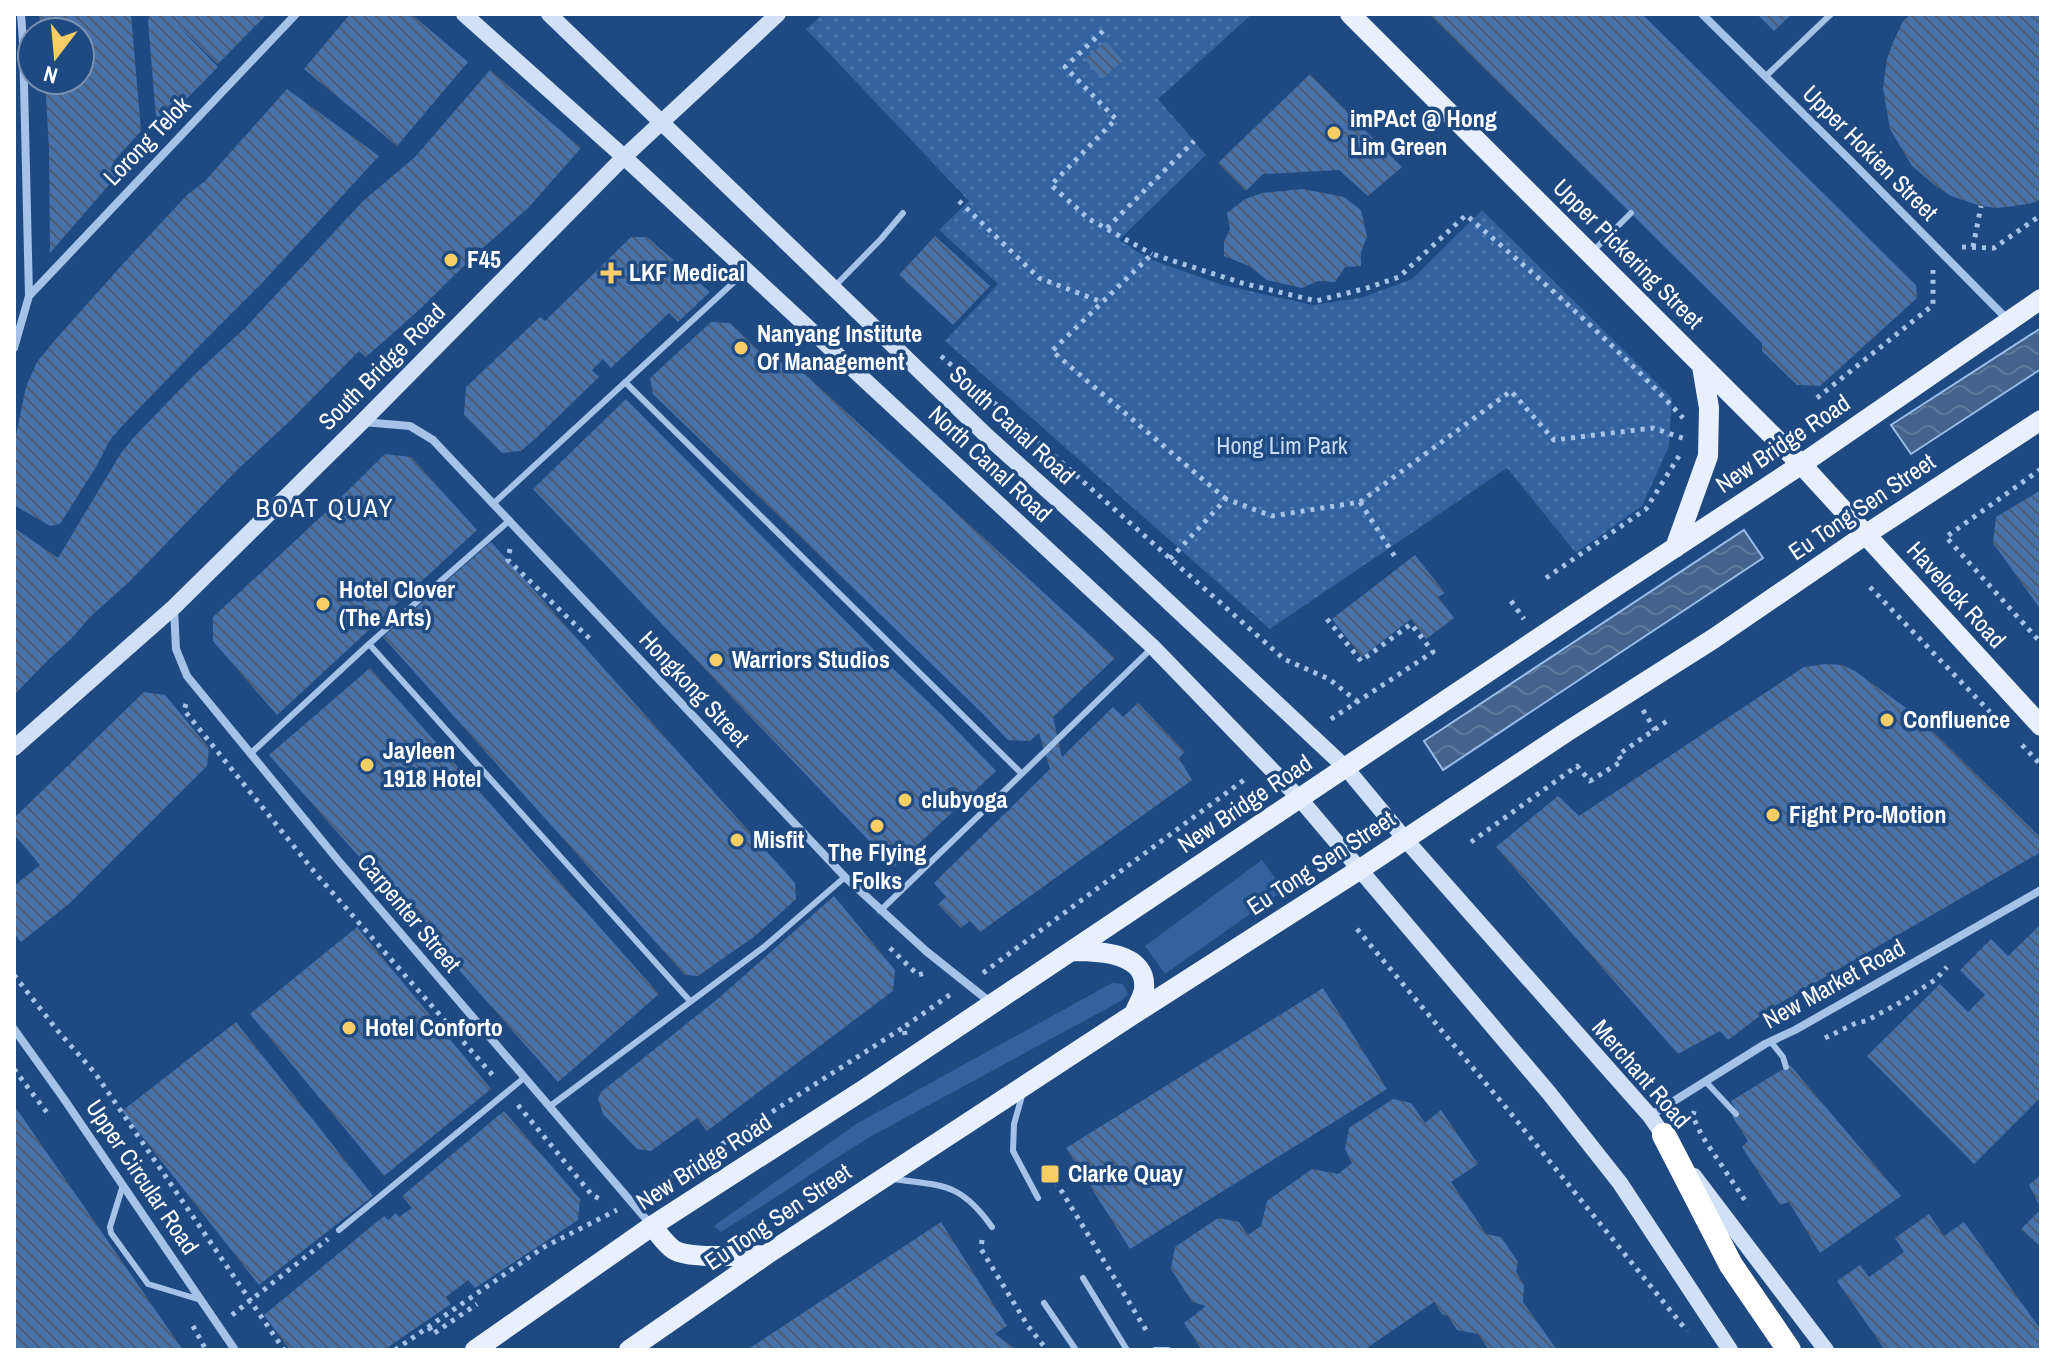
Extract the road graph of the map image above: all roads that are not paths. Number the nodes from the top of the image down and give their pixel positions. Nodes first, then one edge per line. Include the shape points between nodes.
1 (21, 14) edge
2 (296, 14) edge
3 (464, 14) edge
4 (549, 14) edge
5 (778, 14) edge
6 (1350, 14) edge
7 (1702, 14) edge
8 (1831, 14) edge
9 (1766, 76) junction
10 (661, 122) junction
11 (624, 157) junction
12 (903, 213) dead end
13 (1631, 213) dead end
14 (1591, 254) junction
15 (746, 271) junction
16 (833, 288) junction
17 (29, 296) junction
18 (2041, 299) edge
19 (2008, 320) junction
20 (14, 348) edge
21 (1702, 366) junction
22 (625, 382) junction
23 (2041, 420) edge
24 (362, 422) junction
25 (1801, 464) junction
26 (494, 503) junction
27 (510, 520) junction
28 (1865, 535) junction
29 (1675, 548) junction
30 (174, 607) junction
31 (369, 644) junction
32 (1153, 647) junction
33 (2041, 726) edge
34 (14, 747) edge
35 (250, 754) junction
36 (1346, 768) junction
37 (1022, 774) junction
38 (1300, 799) junction
39 (1405, 839) junction
40 (1359, 870) junction
41 (845, 877) junction
42 (2041, 890) edge
43 (880, 911) junction
44 (1073, 951) junction
45 (690, 1001) junction
46 (992, 1004) junction
47 (1134, 1014) junction
48 (14, 1029) edge
49 (1771, 1042) junction
50 (1786, 1067) dead end
51 (524, 1078) junction
52 (1025, 1085) junction
53 (1709, 1086) junction
54 (549, 1107) junction
55 (1736, 1114) dead end
56 (1657, 1126) junction
57 (885, 1178) junction
58 (123, 1185) junction
59 (1038, 1198) dead end
60 (652, 1226) junction
61 (992, 1227) dead end
62 (339, 1230) road end
63 (766, 1255) junction
64 (1083, 1278) dead end
65 (202, 1301) junction
66 (1044, 1303) dead end
67 (235, 1350) edge
68 (475, 1350) edge
69 (629, 1350) edge
70 (1076, 1350) edge
71 (1127, 1350) edge
72 (1156, 1350) edge
73 (1168, 1350) edge
74 (1730, 1350) edge
75 (1789, 1350) edge
76 (1826, 1350) edge

1 - 17 street
2 - 17 street, Lorong Telok
3 - 11 street, North Canal Road
4 - 10 street, South Canal Road
5 - 10 street, South Bridge Road
6 - 14 main road, Upper Pickering Street
7 - 9 street, Upper Hokien Street
8 - 9 lane
9 - 19 street, Upper Hokien Street
10 - 11 street, South Bridge Road
10 - 16 street, South Canal Road
11 - 15 street, North Canal Road
11 - 24 street, South Bridge Road
12 - 16 lane
13 - 14 lane
14 - 21 main road, Upper Pickering Street
15 - 22 lane
15 - 32 street, North Canal Road
16 - 36 street, South Canal Road
17 - 20 street
18 - 19 main road, New Bridge Road
19 - 25 main road, New Bridge Road
21 - 25 main road, Upper Pickering Street
21 - 29 main road via 1709,408 1708,456
22 - 26 lane
22 - 37 lane
23 - 28 main road, Eu Tong Sen Street
24 - 26 street, Hongkong Street via 410,426 433,440
24 - 30 street, South Bridge Road
25 - 28 main road, Upper Pickering Street
25 - 29 main road, New Bridge Road
26 - 27 street, Hongkong Street
27 - 31 lane
27 - 41 street, Hongkong Street
28 - 33 main road, Havelock Road
28 - 39 main road, Eu Tong Sen Street
29 - 36 main road, New Bridge Road
30 - 34 street, South Bridge Road
30 - 35 street, Carpenter Street via 176,649 187,676
31 - 35 lane
31 - 45 lane
32 - 37 lane
32 - 38 street, North Canal Road
35 - 51 street, Carpenter Street
36 - 38 main road, New Bridge Road
36 - 39 street, South Canal Road
37 - 43 lane
38 - 40 street, North Canal Road
38 - 44 main road, New Bridge Road
39 - 40 main road, Eu Tong Sen Street
39 - 56 street, Merchant Road
40 - 47 main road, Eu Tong Sen Street
40 - 74 street via 1620,1183
41 - 43 street, Hongkong Street
41 - 45 lane via 764,947
42 - 49 street, New Market Road
43 - 46 street, Hongkong Street
44 - 46 main road, New Bridge Road
44 - 47 main road via 1125,957 1138,969 1144,990
45 - 54 lane
46 - 60 main road, New Bridge Road
47 - 52 main road, Eu Tong Sen Street
48 - 58 street, Upper Circular Road
49 - 50 lane
49 - 53 street, New Market Road
51 - 54 street, Carpenter Street
51 - 62 lane
52 - 57 main road, Eu Tong Sen Street
52 - 59 lane via 1013,1151
53 - 55 lane
53 - 56 street, New Market Road
54 - 60 street, Carpenter Street
56 - 75 highway via 1731,1265
56 - 76 street, Merchant Road
57 - 61 lane via 960,1192
57 - 63 main road, Eu Tong Sen Street
58 - 65 street, Upper Circular Road
58 - 65 lane via 111,1233 148,1284
60 - 63 main road via 681,1253
60 - 68 main road, New Bridge Road
63 - 69 main road, Eu Tong Sen Street
64 - 71 lane
65 - 67 street, Upper Circular Road
66 - 70 lane
72 - 73 lane

